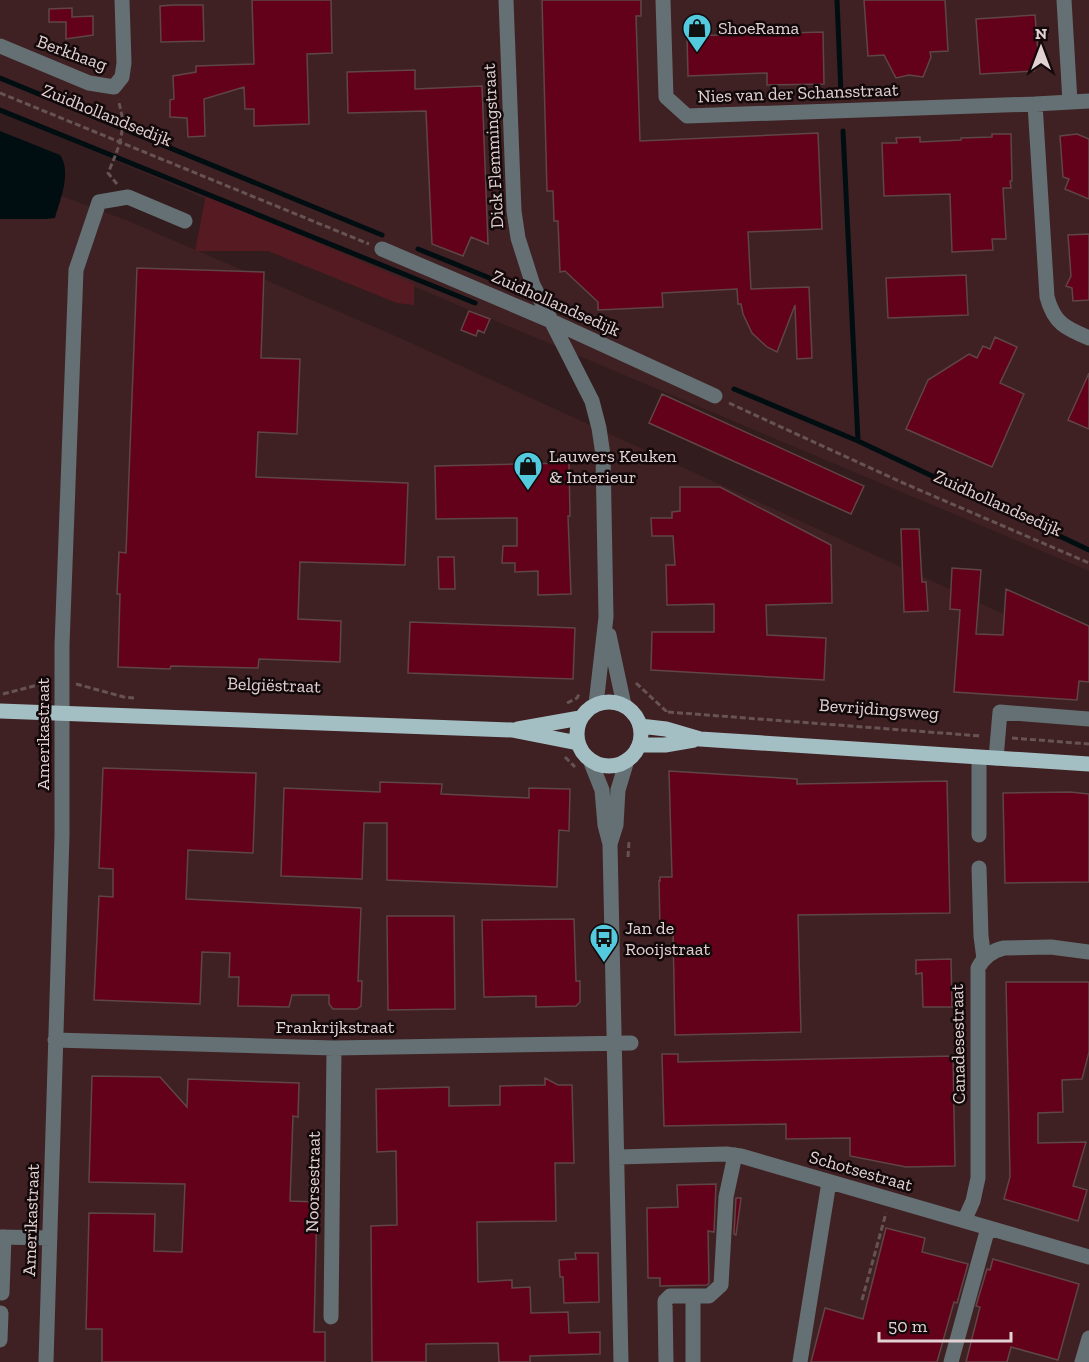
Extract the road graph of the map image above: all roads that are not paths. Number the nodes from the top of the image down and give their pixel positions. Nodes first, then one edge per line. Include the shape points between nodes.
1 (122, 0) edge
2 (506, 0) edge
3 (663, 0) edge
4 (1064, 0) edge
5 (0, 46) edge
6 (1089, 101) edge
7 (1070, 102) junction
8 (1035, 104) junction
9 (185, 221) dead end
10 (382, 249) road end
11 (549, 320) junction
12 (1089, 338) edge
13 (715, 396) road end
14 (606, 617) junction
15 (596, 704) junction
16 (624, 705) junction
17 (0, 711) edge
18 (62, 713) junction
19 (580, 718) junction
20 (1089, 719) edge
21 (640, 726) junction
22 (512, 730) junction
23 (700, 739) junction
24 (578, 743) junction
25 (639, 745) junction
26 (979, 758) junction
27 (996, 758) junction
28 (590, 760) junction
29 (627, 760) junction
30 (1089, 764) edge
31 (979, 835) dead end
32 (610, 844) junction
33 (979, 867) dead end
34 (1089, 952) edge
35 (984, 959) junction
36 (55, 1040) junction
37 (623, 1044) junction
38 (334, 1048) junction
39 (735, 1155) junction
40 (618, 1157) junction
41 (828, 1182) junction
42 (964, 1221) junction
43 (987, 1228) junction
44 (2, 1237) edge
45 (50, 1238) junction
46 (1089, 1257) edge
47 (2, 1293) dead end
48 (693, 1296) junction
49 (1, 1313) edge
50 (331, 1317) dead end
51 (1089, 1338) edge
52 (0, 1340) edge
53 (46, 1362) edge
54 (621, 1362) edge
55 (666, 1362) edge
56 (693, 1362) edge
57 (800, 1362) edge
58 (951, 1362) edge
59 (1082, 1362) edge

1 - 5 street, Berkhaag via 124,63 122,77 114,87 89,83
2 - 11 street, Dick Flemmingstraat via 514,211 533,285
3 - 8 street, Nies van der Schansstraat via 666,97 687,116
4 - 7 street
6 - 7 street, Nies van der Schansstraat
7 - 8 street, Nies van der Schansstraat
8 - 12 street via 1047,297 1051,314 1065,328
9 - 18 street, Amerikastraat via 128,197 99,202 76,270
10 - 11 street, Zuidhollandsedijk
11 - 13 street, Zuidhollandsedijk
11 - 14 street via 592,401 599,428 603,454
14 - 15 street
14 - 16 street
15 - 16 main road via 608,701
15 - 19 main road
16 - 21 main road
17 - 18 main road, Belgiëstraat
18 - 22 main road, Belgiëstraat
18 - 36 street, Amerikastraat
19 - 22 main road, Belgiëstraat
19 - 24 main road
20 - 27 street via 1000,712
21 - 23 main road
21 - 25 main road
22 - 24 main road, Belgiëstraat
23 - 25 main road
23 - 26 main road
24 - 28 main road
25 - 29 main road
26 - 27 main road
26 - 31 street
27 - 30 main road
28 - 29 main road via 609,766
28 - 32 street via 602,790
29 - 32 street
32 - 37 street
33 - 35 street, Canadesestraat
34 - 35 street via 1014,947 999,949
35 - 42 street, Canadesestraat via 977,974 978,1179
36 - 38 street, Frankrijkstraat
36 - 45 street, Amerikastraat
37 - 38 street, Frankrijkstraat
37 - 40 street
38 - 50 street, Noorsestraat
39 - 40 street, Schotsestraat
39 - 41 street, Schotsestraat
39 - 48 street via 726,1197 721,1285 709,1296
40 - 54 street
41 - 42 street, Schotsestraat
41 - 57 street
42 - 43 street, Schotsestraat
43 - 46 street, Schotsestraat
43 - 58 street
44 - 45 street
44 - 47 street
45 - 53 street, Amerikastraat
48 - 55 street via 670,1296 665,1301
48 - 56 street
49 - 52 street
51 - 59 street

